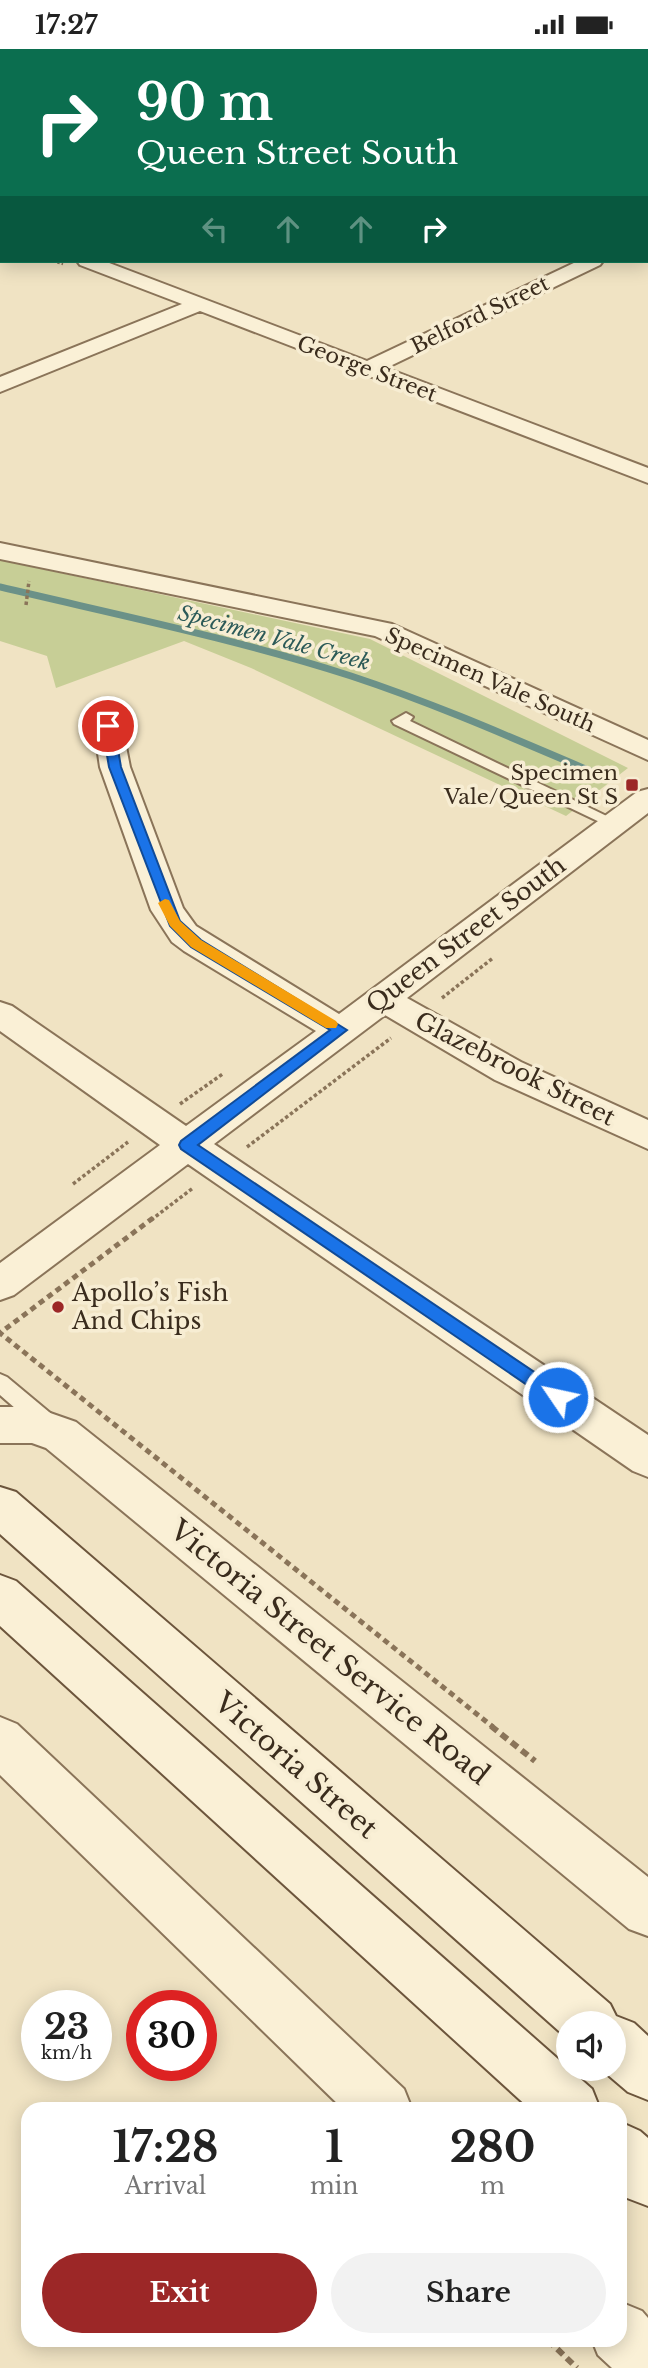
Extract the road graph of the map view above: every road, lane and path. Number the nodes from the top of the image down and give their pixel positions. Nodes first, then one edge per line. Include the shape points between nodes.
1 (92, 263) edge
2 (589, 263) edge
3 (200, 304) junction
4 (367, 369) junction
5 (0, 385) edge
6 (648, 476) edge
7 (0, 551) edge
8 (29, 583) dead end
9 (26, 605) dead end
10 (406, 717) dead end
11 (108, 726) dead end
12 (648, 751) edge
13 (648, 798) edge
14 (614, 823) junction
15 (383, 999) junction
16 (0, 1014) edge
17 (416, 1019) junction
18 (340, 1030) junction
19 (154, 1123) junction
20 (648, 1136) edge
21 (187, 1145) junction
22 (220, 1168) junction
23 (66, 1189) dead end
24 (5, 1281) edge
25 (0, 1383) edge
26 (0, 1425) edge
27 (61, 1435) junction
28 (648, 1458) edge
29 (0, 1506) edge
30 (0, 1596) edge
31 (0, 1741) edge
32 (541, 1766) dead end
33 (648, 1910) edge
34 (577, 2011) edge
35 (626, 2054) edge
36 (648, 2073) edge
37 (377, 2102) edge
38 (564, 2102) edge
39 (627, 2158) edge
40 (648, 2177) edge
41 (627, 2340) edge
42 (555, 2347) edge
43 (648, 2361) edge
44 (577, 2368) edge

1 - 3 street, George Street
2 - 4 street, Belford Street
3 - 4 street, George Street
3 - 5 street
4 - 6 street, George Street
7 - 12 street, Specimen Vale South via 383,630
8 - 9 path
10 - 14 lane via 400,721
11 - 18 street via 115,767 174,923 196,943
13 - 14 street, Queen Street South
14 - 15 street, Queen Street South
15 - 17 street, Glazebrook Street
15 - 18 street, Queen Street South
16 - 19 street
17 - 20 street, Glazebrook Street via 508,1071
17 - 22 path
18 - 21 street, Queen Street South
19 - 21 street
19 - 23 path
21 - 22 street
21 - 24 street, Queen Street South
22 - 28 street
22 - 32 path via 0,1333
25 - 27 lane
26 - 27 street, Victoria Street Service Road via 33,1425
27 - 33 street, Victoria Street Service Road
29 - 34 street, Victoria Street
30 - 38 street
31 - 37 street
35 - 36 street
39 - 40 street
41 - 43 street
42 - 44 path

